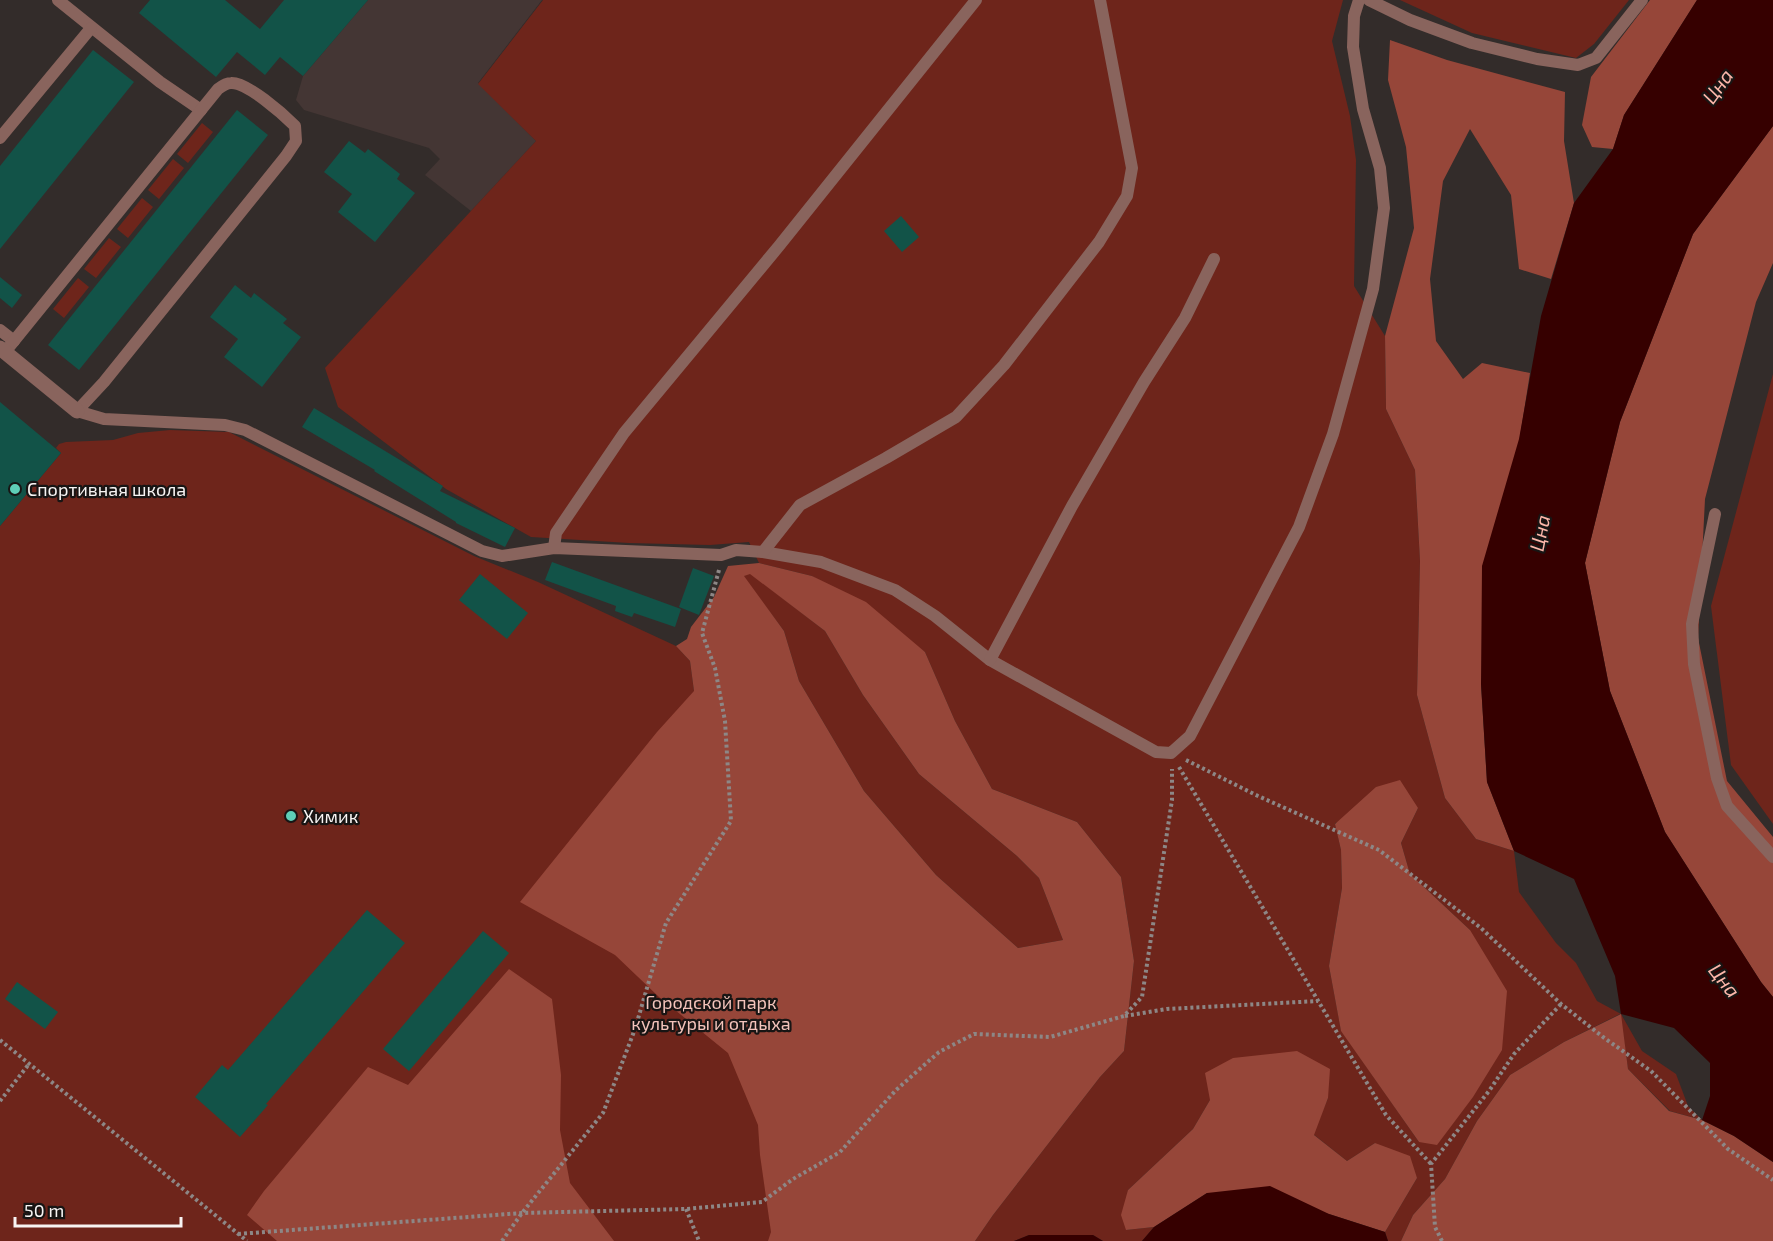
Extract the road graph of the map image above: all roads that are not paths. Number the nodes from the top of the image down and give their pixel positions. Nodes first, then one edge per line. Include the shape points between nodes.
1 (58, 0) edge
2 (976, 0) edge
3 (1100, 0) edge
4 (1359, 0) edge
5 (1369, 0) edge
6 (1642, 0) edge
7 (91, 28) junction
8 (201, 110) junction
9 (0, 138) edge
10 (1214, 259) dead end
11 (0, 330) edge
12 (6, 347) edge
13 (77, 411) junction
14 (1715, 514) dead end
15 (554, 548) junction
16 (763, 552) junction
17 (990, 660) junction
18 (1773, 857) edge

1 - 7 lane
2 - 15 lane via 624,433 556,533
3 - 16 lane via 1132,168 1127,196 1099,242 1004,365 956,417 800,505
4 - 17 lane via 1353,47 1363,109 1380,168 1384,208 1373,289 1333,434 1299,527 1190,736 1171,753 1156,752
5 - 6 lane via 1472,43 1578,65 1596,58
7 - 8 lane
7 - 9 lane
8 - 12 lane
8 - 13 lane via 218,89 228,83 240,83 280,110 295,126 296,141
10 - 17 lane via 1185,318 1072,506
11 - 12 lane
12 - 13 street
13 - 15 lane via 104,419 225,425 245,430 482,551 502,556
14 - 18 lane via 1692,624 1694,664 1717,778 1727,806
15 - 16 lane via 721,555 736,550
16 - 17 lane via 821,562 896,590

